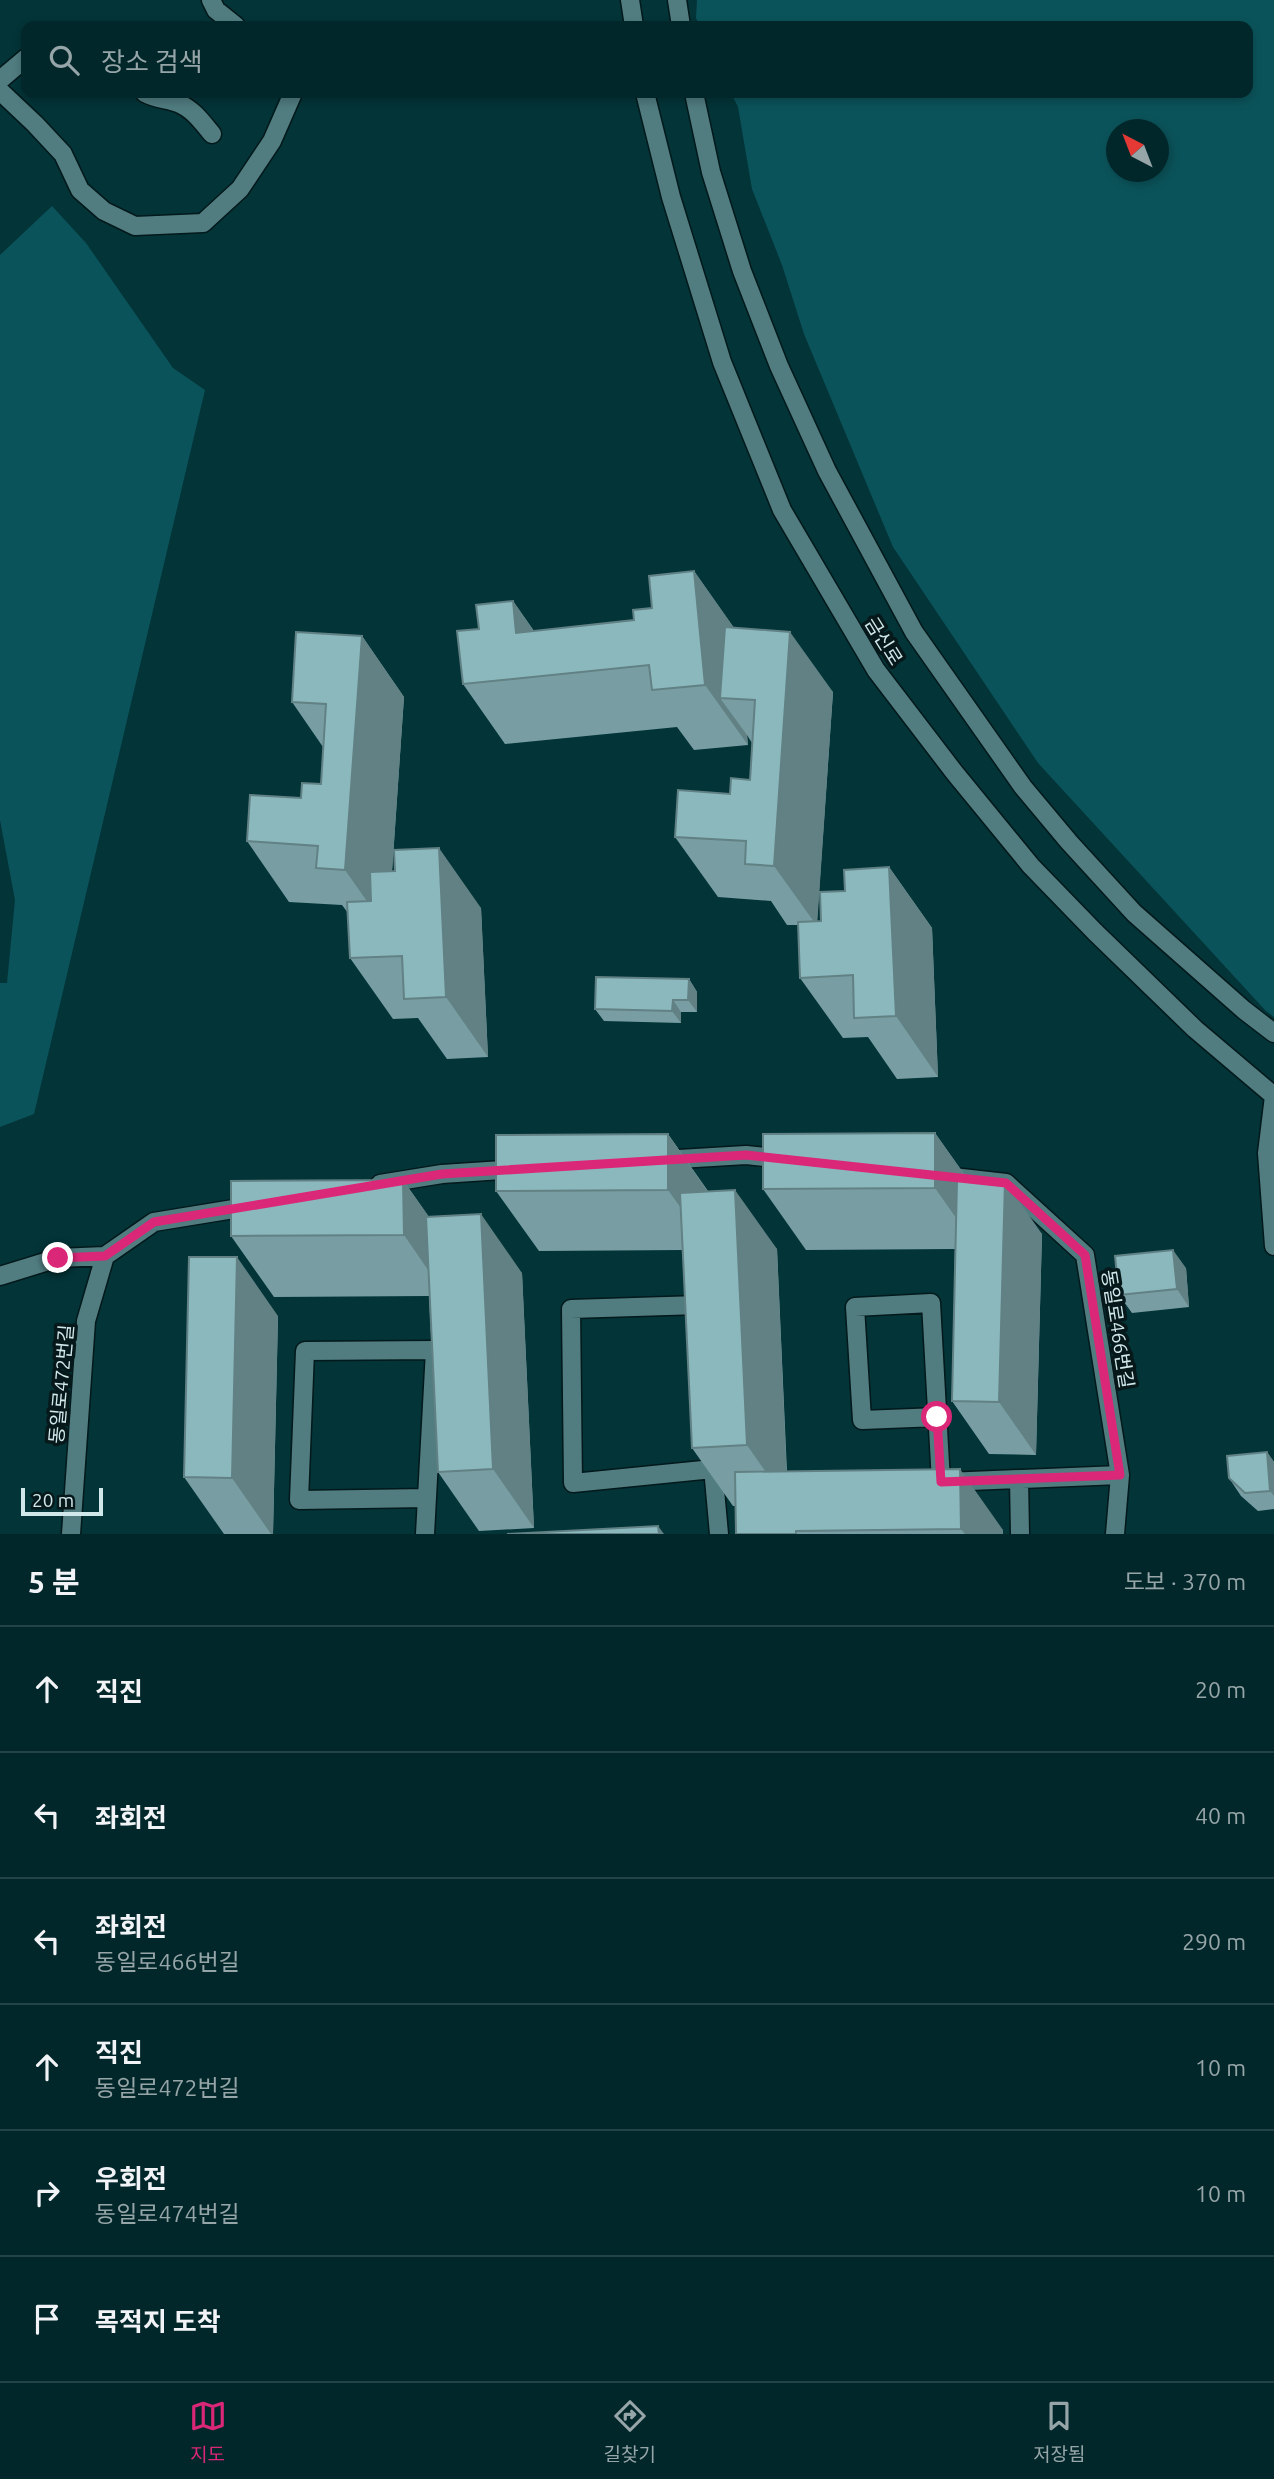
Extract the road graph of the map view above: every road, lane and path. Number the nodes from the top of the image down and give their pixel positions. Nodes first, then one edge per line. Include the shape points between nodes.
1 (211, 0) edge
2 (630, 0) edge
3 (677, 0) edge
4 (230, 21) edge
5 (633, 21) edge
6 (680, 21) edge
7 (21, 62) edge
8 (0, 80) edge
9 (0, 91) edge
10 (154, 98) edge
11 (291, 98) edge
12 (646, 98) edge
13 (695, 98) edge
14 (212, 134) dead end
15 (1274, 1033) edge
16 (1274, 1096) edge
17 (649, 1161) edge
18 (801, 1161) edge
19 (538, 1168) edge
20 (924, 1174) edge
21 (359, 1188) edge
22 (264, 1204) edge
23 (1274, 1246) edge
24 (105, 1256) junction
25 (0, 1276) edge
26 (701, 1333) edge
27 (937, 1417) junction
28 (711, 1442) edge
29 (713, 1469) junction
30 (1120, 1475) junction
31 (1019, 1479) junction
32 (427, 1498) junction
33 (71, 1534) edge
34 (425, 1534) edge
35 (719, 1534) edge
36 (1020, 1534) edge
37 (1115, 1534) edge

1 - 4 street
2 - 5 street
3 - 6 street
7 - 8 street
9 - 11 street via 63,154 80,190 104,211 135,226 203,223 240,189 272,141
10 - 14 street via 179,103 197,115
12 - 16 street, 금신로 via 671,197 722,362 782,510 876,670 1031,866 1195,1029
13 - 15 street, 금신로 via 711,172 742,271 779,366 827,471 914,632 1023,788 1069,842 1134,913
16 - 23 street via 1266,1153
17 - 18 street via 746,1155
19 - 21 street via 442,1174
20 - 30 street, 동일로466번길 via 1006,1183 1085,1255
22 - 24 street via 154,1222
24 - 25 street via 58,1258
24 - 33 street, 동일로472번길 via 86,1321
26 - 29 street via 699,1305 571,1309 573,1483
27 - 27 street via 931,1303 855,1307 862,1420
27 - 31 street via 935,1482
28 - 29 street
29 - 35 street
30 - 31 street
30 - 37 street, 동일로466번길
31 - 36 street
32 - 32 street via 435,1350 305,1351 299,1500
32 - 34 street

